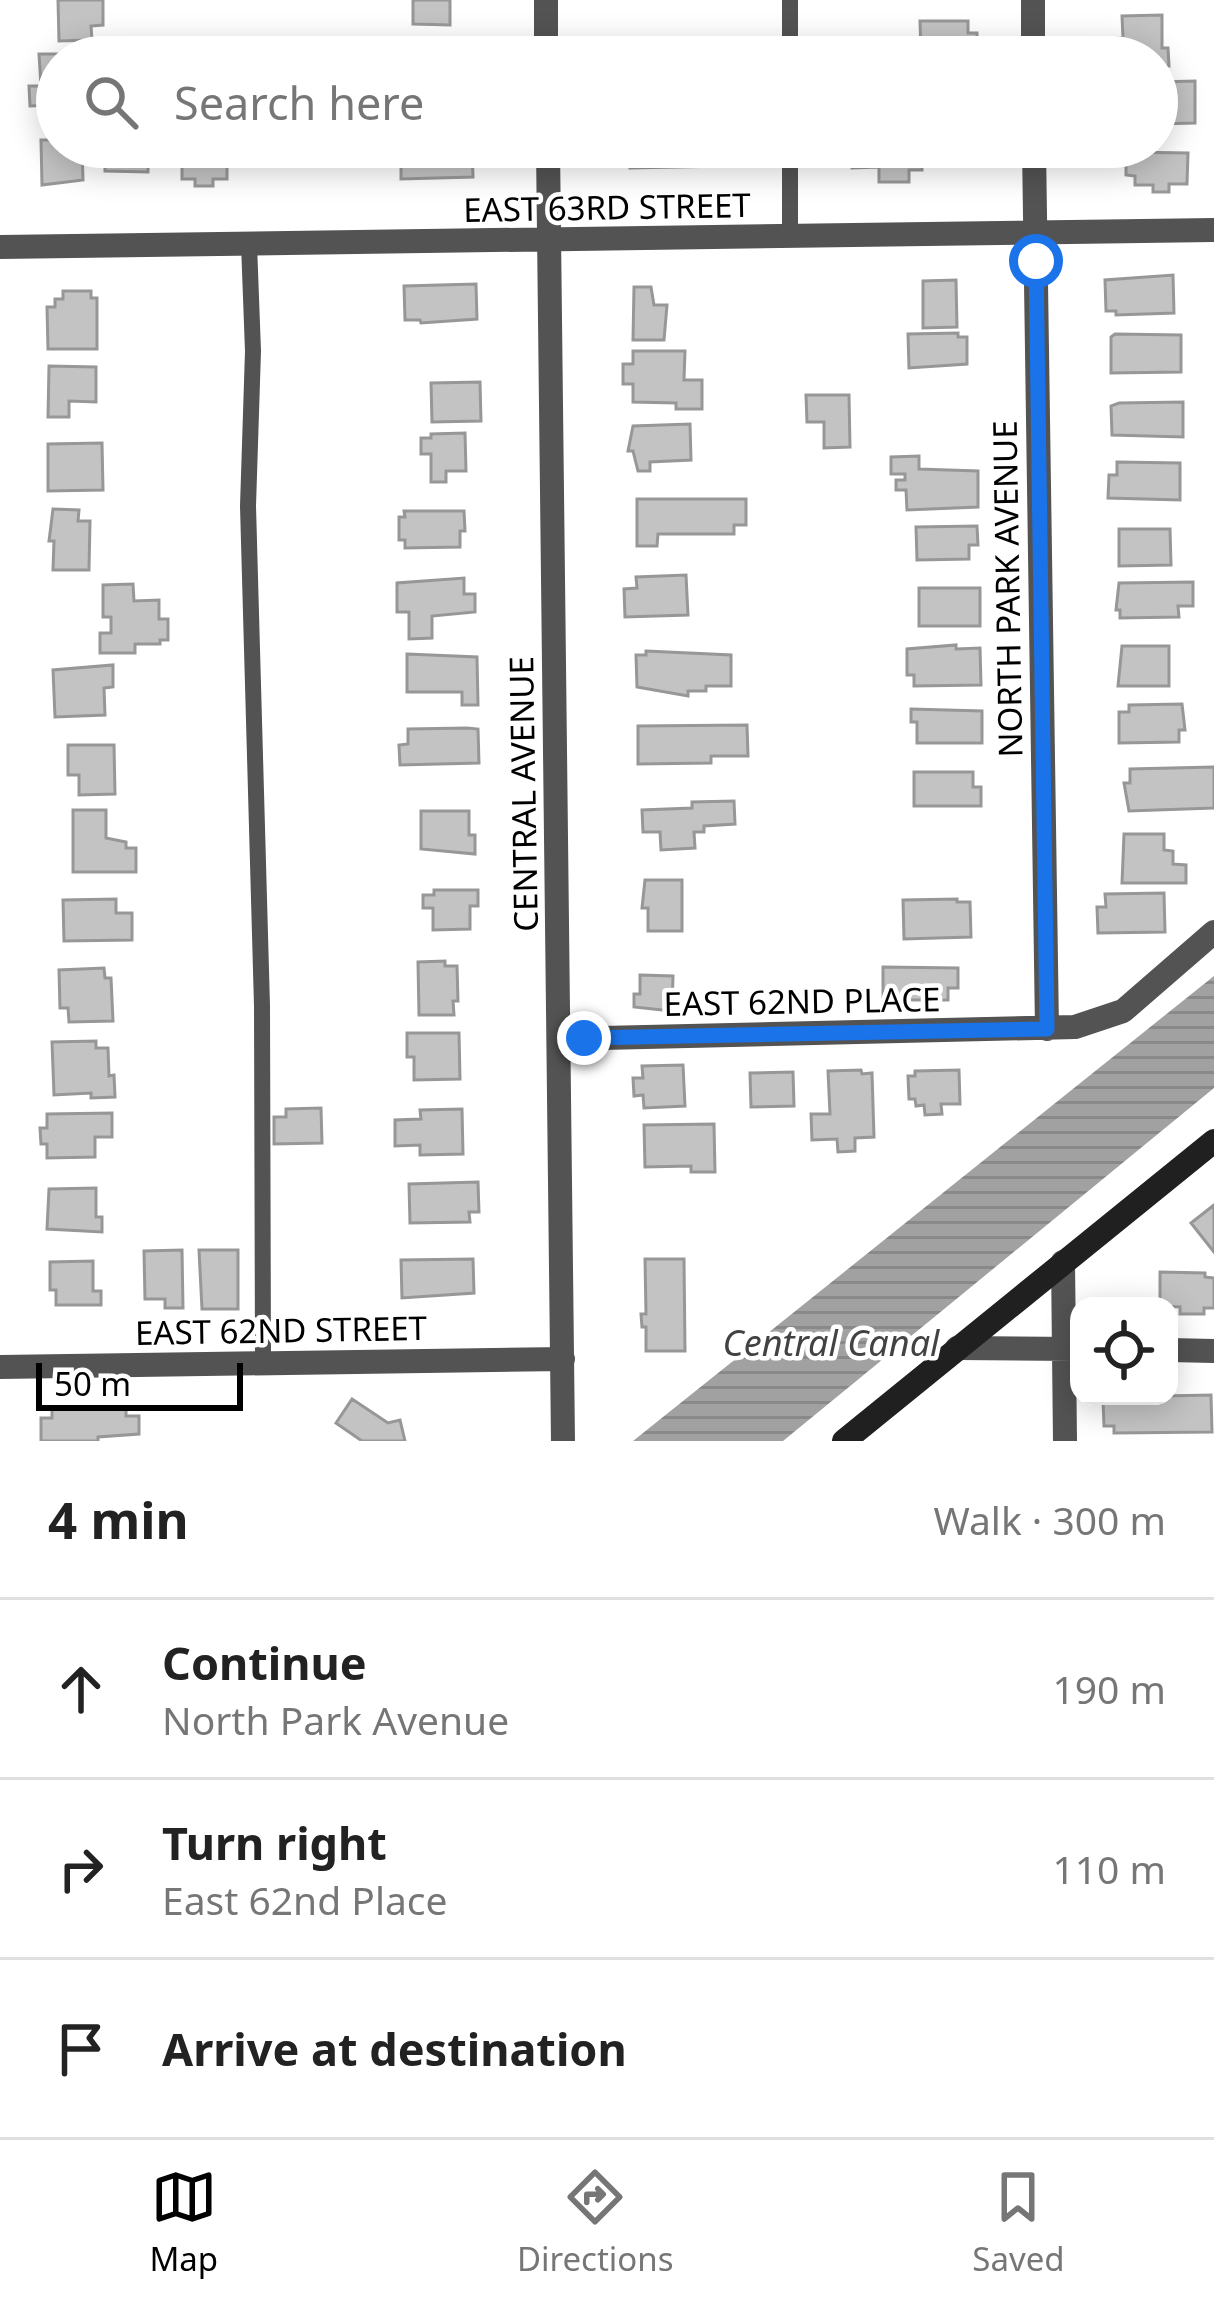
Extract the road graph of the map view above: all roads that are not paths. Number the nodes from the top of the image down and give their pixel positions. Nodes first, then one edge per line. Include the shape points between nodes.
1 (546, 0) edge
2 (790, 0) edge
3 (1033, 0) edge
4 (546, 36) edge
5 (790, 36) edge
6 (1034, 36) edge
7 (548, 168) edge
8 (790, 168) edge
9 (1034, 168) edge
10 (1214, 230) edge
11 (1035, 233) junction
12 (790, 237) junction
13 (549, 241) junction
14 (249, 244) junction
15 (0, 247) edge
16 (1214, 932) edge
17 (1047, 1029) junction
18 (559, 1039) junction
19 (1214, 1141) edge
20 (1063, 1262) junction
21 (1070, 1338) edge
22 (957, 1348) junction
23 (1070, 1349) edge
24 (1178, 1350) edge
25 (1214, 1351) edge
26 (563, 1359) junction
27 (263, 1363) junction
28 (1070, 1364) edge
29 (0, 1367) edge
30 (563, 1441) edge
31 (844, 1441) edge
32 (1065, 1441) edge

1 - 4 street
2 - 5 lane
3 - 6 street
7 - 13 street, CENTRAL AVENUE
8 - 12 lane
9 - 11 street, NORTH PARK AVENUE
10 - 11 street, EAST 63RD STREET
11 - 12 street, EAST 63RD STREET
11 - 17 street, NORTH PARK AVENUE
12 - 13 street, EAST 63RD STREET
13 - 14 street, EAST 63RD STREET
13 - 18 street, CENTRAL AVENUE
14 - 15 street, EAST 63RD STREET
14 - 27 lane
16 - 17 street, EAST 62ND PLACE via 1123,1011
17 - 18 street, EAST 62ND PLACE
18 - 26 street, CENTRAL AVENUE
19 - 20 main road
20 - 21 street
20 - 22 main road
22 - 23 street
22 - 31 main road
24 - 25 street
26 - 27 street, EAST 62ND STREET
26 - 30 street, CENTRAL AVENUE
27 - 29 street, EAST 62ND STREET
28 - 32 street

